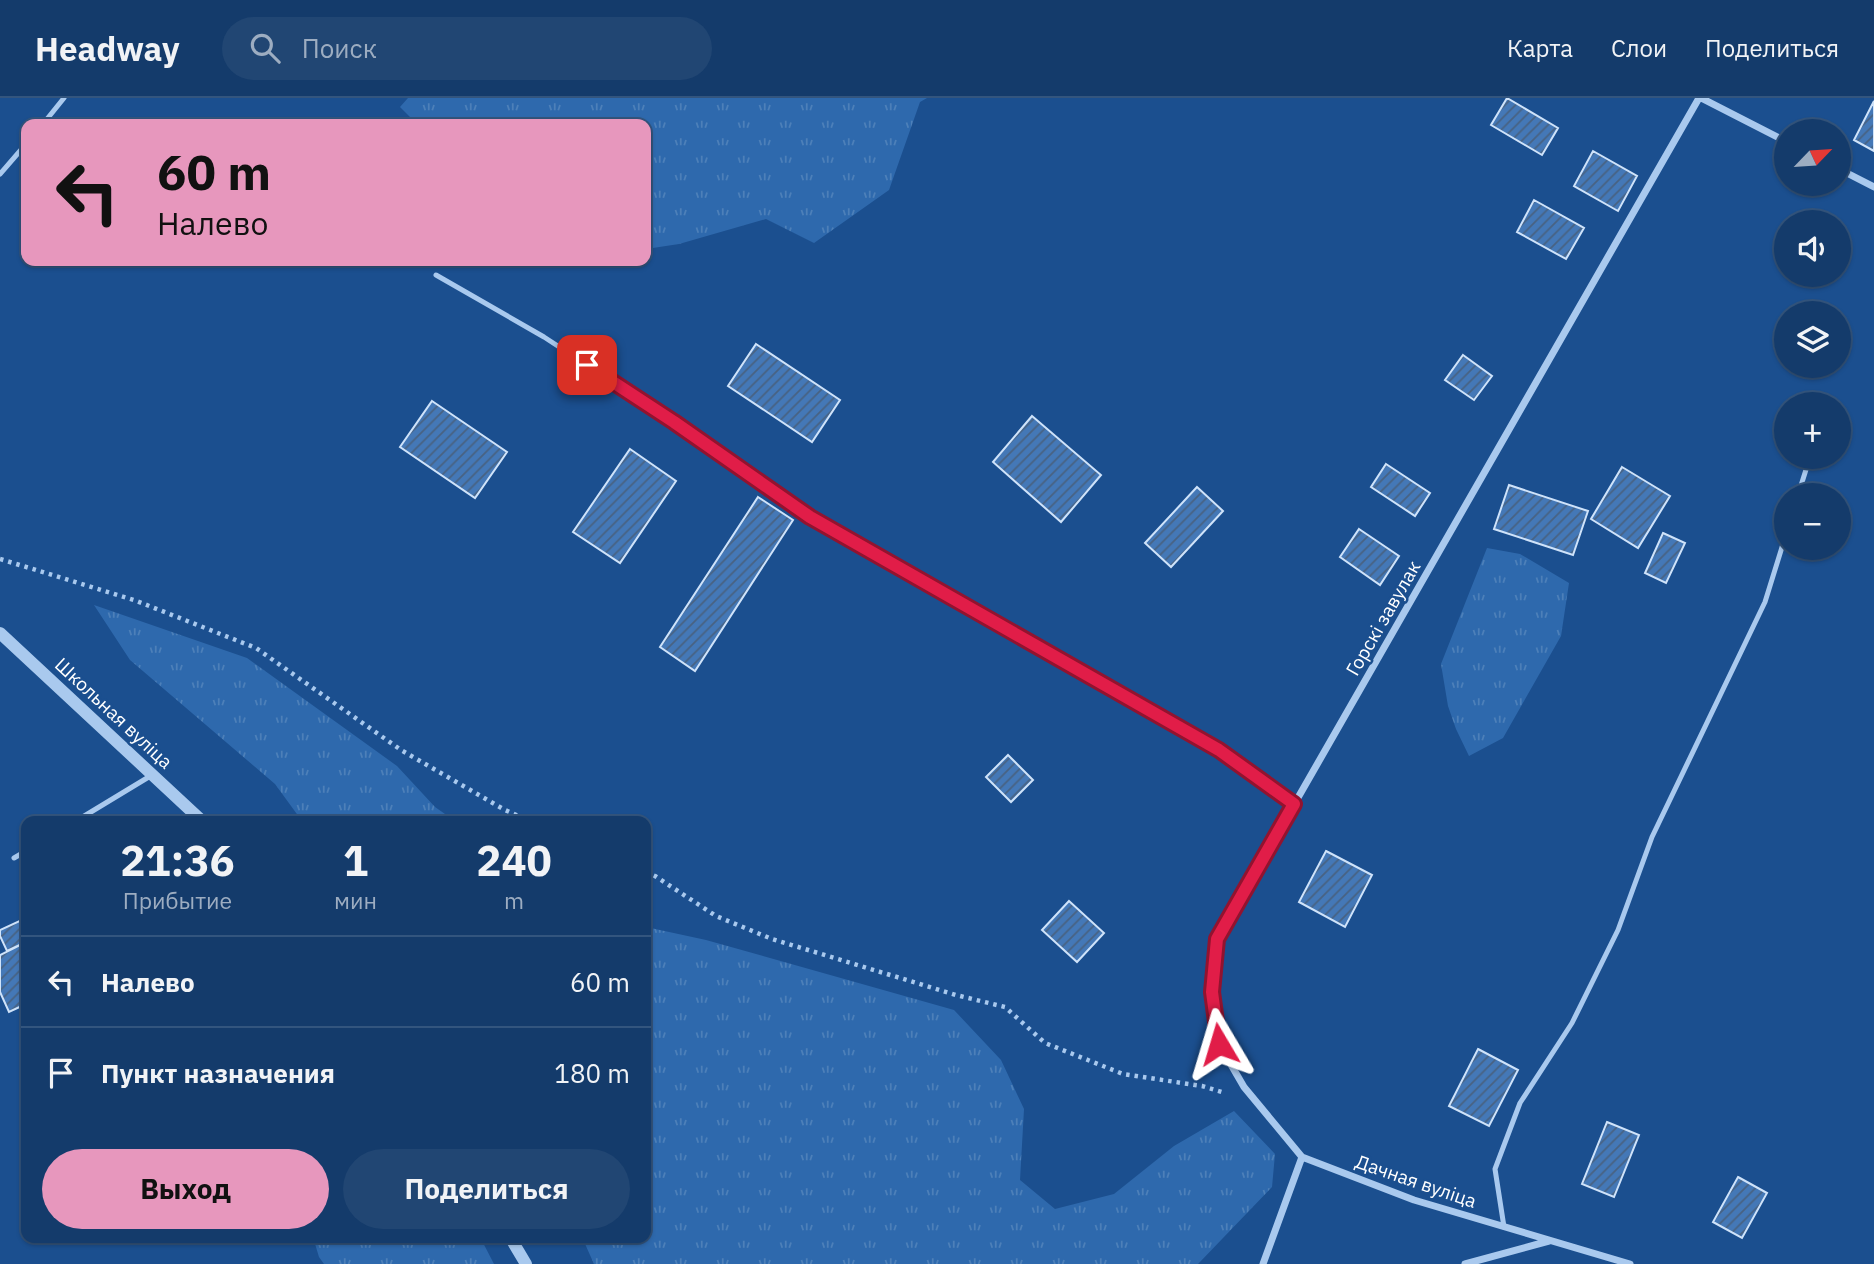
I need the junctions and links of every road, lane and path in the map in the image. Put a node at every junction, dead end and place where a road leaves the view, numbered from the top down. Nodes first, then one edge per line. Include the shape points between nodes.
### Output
1 (64, 98) edge
2 (1700, 98) edge
3 (47, 119) edge
4 (1774, 135) edge
5 (21, 150) edge
6 (0, 174) edge
7 (1852, 176) edge
8 (1874, 187) edge
9 (436, 275) dead end
10 (0, 559) edge
11 (1778, 560) edge
12 (0, 633) edge
13 (152, 775) junction
14 (1294, 804) junction
15 (84, 816) edge
16 (197, 816) edge
17 (519, 816) edge
18 (21, 854) edge
19 (14, 858) dead end
20 (651, 874) edge
21 (1256, 1102) junction
22 (1302, 1157) junction
23 (1504, 1227) junction
24 (1552, 1241) junction
25 (514, 1243) edge
26 (526, 1264) edge
27 (1263, 1264) edge
28 (1465, 1264) edge
29 (1630, 1264) edge

1 - 3 lane
2 - 4 street
2 - 14 street, Горскі завулак
5 - 6 lane
7 - 8 street
9 - 14 lane via 555,344 810,517 1219,750
10 - 17 path via 134,600 256,648 401,750
11 - 23 lane via 1765,602 1652,837 1618,930 1572,1023 1520,1103 1495,1169
12 - 13 street, Школьная вуліца
13 - 15 lane
13 - 16 street, Школьная вуліца
14 - 21 street, Горскі завулак via 1217,939 1212,992 1219,1044
18 - 19 lane
20 - 21 path via 716,916 772,939 1006,1007 1045,1043 1122,1074 1202,1086
21 - 22 street, Горскі завулак
22 - 23 street, Дачная вуліца via 1414,1200
22 - 27 street
23 - 24 street, Дачная вуліца
24 - 28 street
24 - 29 street, Дачная вуліца
25 - 26 street

